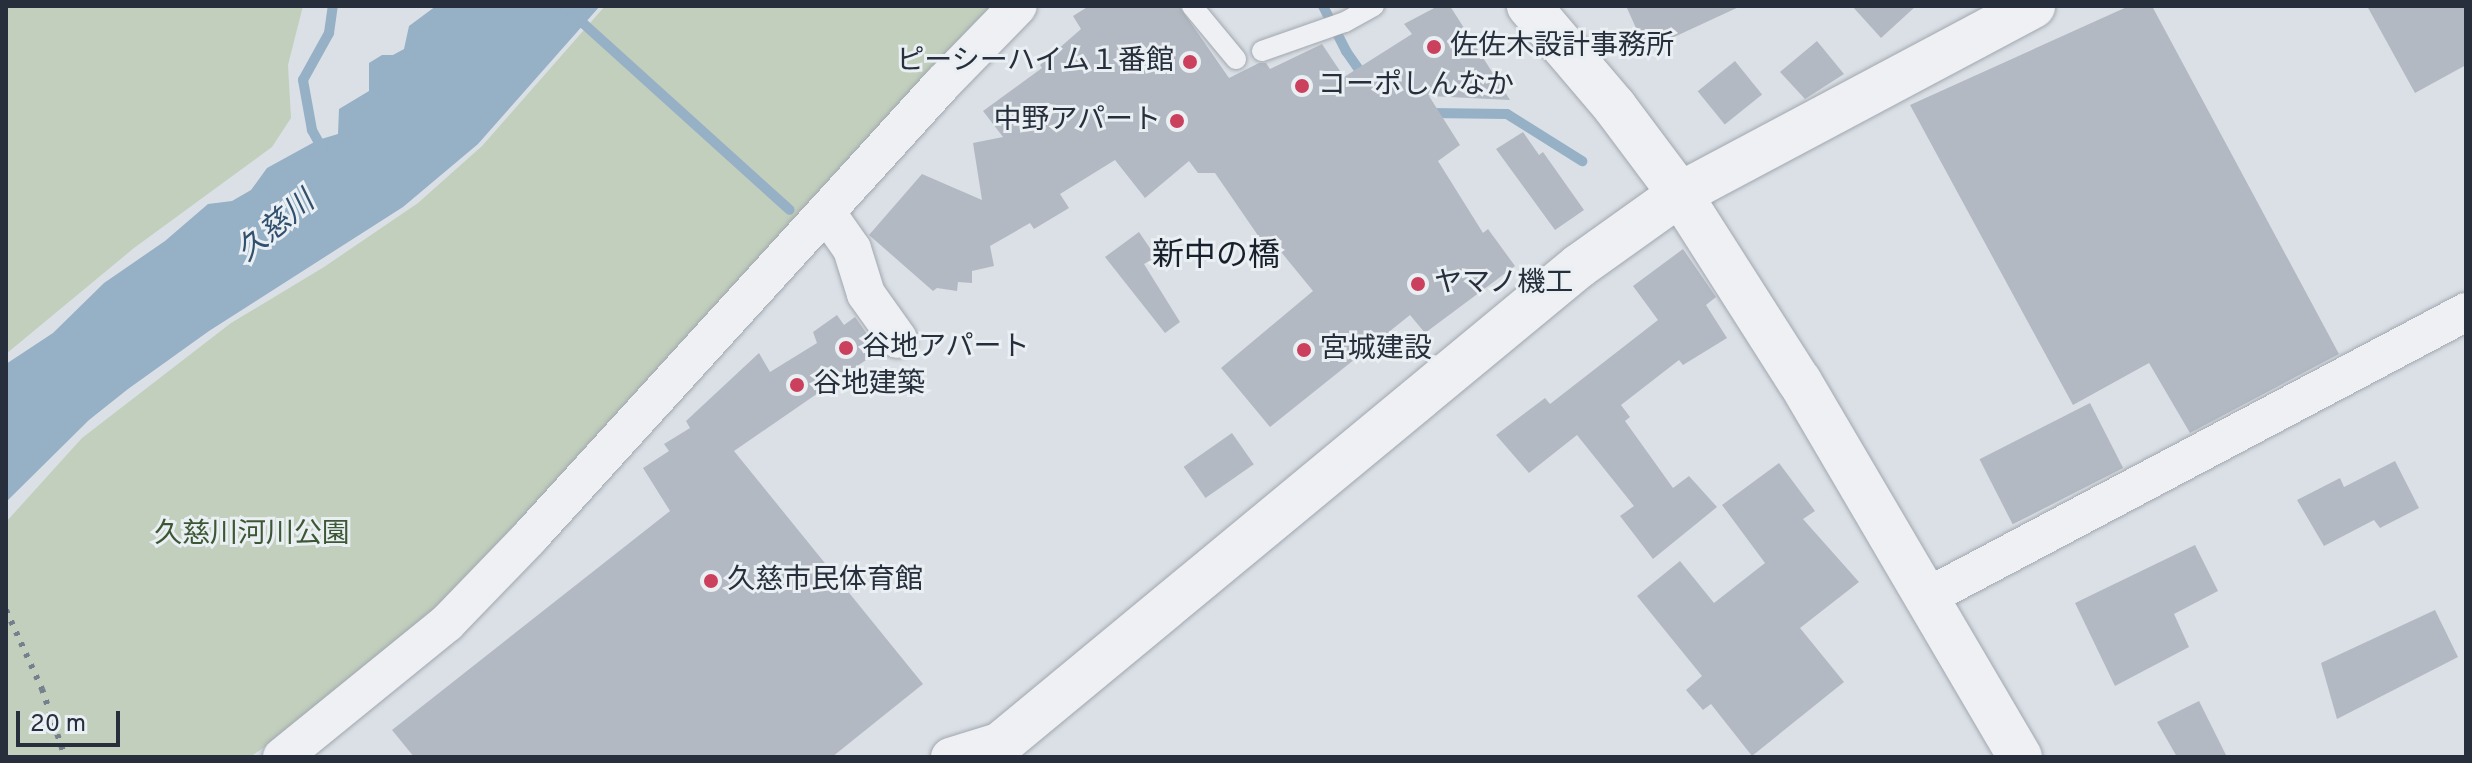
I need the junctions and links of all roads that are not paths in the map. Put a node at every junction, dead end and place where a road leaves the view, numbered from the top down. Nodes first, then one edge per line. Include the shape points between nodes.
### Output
1 (1018, 6) edge
2 (1192, 6) edge
3 (1374, 6) edge
4 (1529, 6) edge
5 (2033, 6) edge
6 (1262, 51) dead end
7 (1236, 59) dead end
8 (1680, 194) junction
9 (826, 212) junction
10 (2466, 312) edge
11 (898, 339) dead end
12 (1925, 598) junction
13 (997, 751) edge
14 (282, 757) edge
15 (950, 757) edge
16 (2020, 757) edge

1 - 9 street
2 - 7 lane
3 - 6 lane via 1345,22
4 - 8 street
5 - 8 street
8 - 12 street via 1799,381
8 - 13 street via 1579,266
9 - 11 street via 852,249 866,294
9 - 14 street via 447,623
10 - 12 street
12 - 16 street
13 - 15 street

